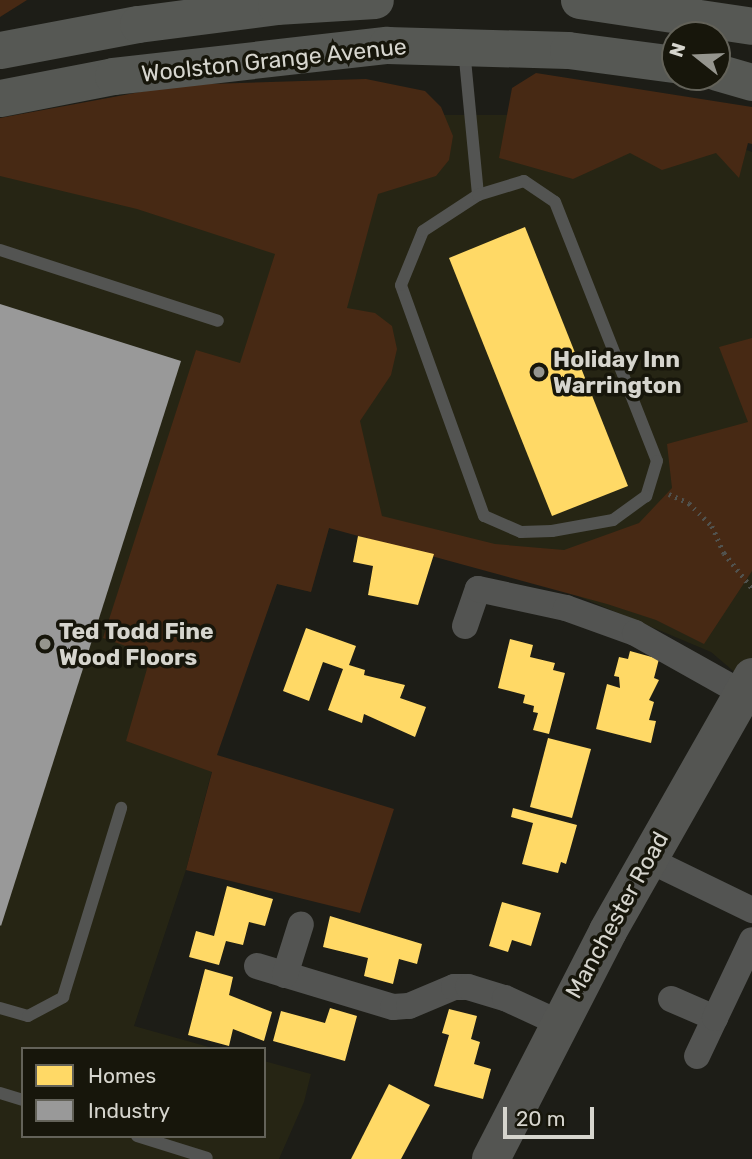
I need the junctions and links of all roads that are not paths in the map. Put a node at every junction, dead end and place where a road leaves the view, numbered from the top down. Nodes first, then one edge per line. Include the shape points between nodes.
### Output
1 (375, 0) edge
2 (579, 0) edge
3 (752, 26) edge
4 (463, 47) junction
5 (0, 50) edge
6 (661, 61) edge
7 (731, 76) edge
8 (752, 82) edge
9 (0, 98) edge
10 (478, 195) junction
11 (0, 250) edge
12 (218, 321) dead end
13 (465, 626) dead end
14 (747, 685) edge
15 (121, 808) dead end
16 (647, 859) junction
17 (752, 910) edge
18 (301, 924) dead end
19 (752, 940) edge
20 (257, 967) dead end
21 (285, 975) junction
22 (671, 999) dead end
23 (0, 1008) edge
24 (715, 1018) junction
25 (559, 1023) junction
26 (697, 1056) dead end
27 (0, 1093) edge
28 (21, 1099) edge
29 (143, 1138) edge
30 (207, 1158) edge
31 (491, 1159) edge

1 - 5 main road via 276,6 138,24
2 - 3 main road
4 - 6 main road, Woolston Grange Avenue via 630,55
4 - 9 main road, Woolston Grange Avenue via 387,45 218,62
4 - 10 lane
7 - 8 main road
10 - 10 lane via 524,181 555,202 657,461 646,496 613,520 521,532 484,516 401,285 423,231
11 - 12 lane
13 - 14 street via 478,590 566,608 635,633
14 - 16 main road, Manchester Road
15 - 23 lane via 63,997 28,1016
16 - 17 street
16 - 25 main road, Manchester Road
18 - 21 street
19 - 24 street
20 - 21 street
21 - 25 street via 393,1007 409,1006 454,986 468,987
22 - 24 street
24 - 26 street
25 - 31 main road, Manchester Road
27 - 28 lane
29 - 30 lane

